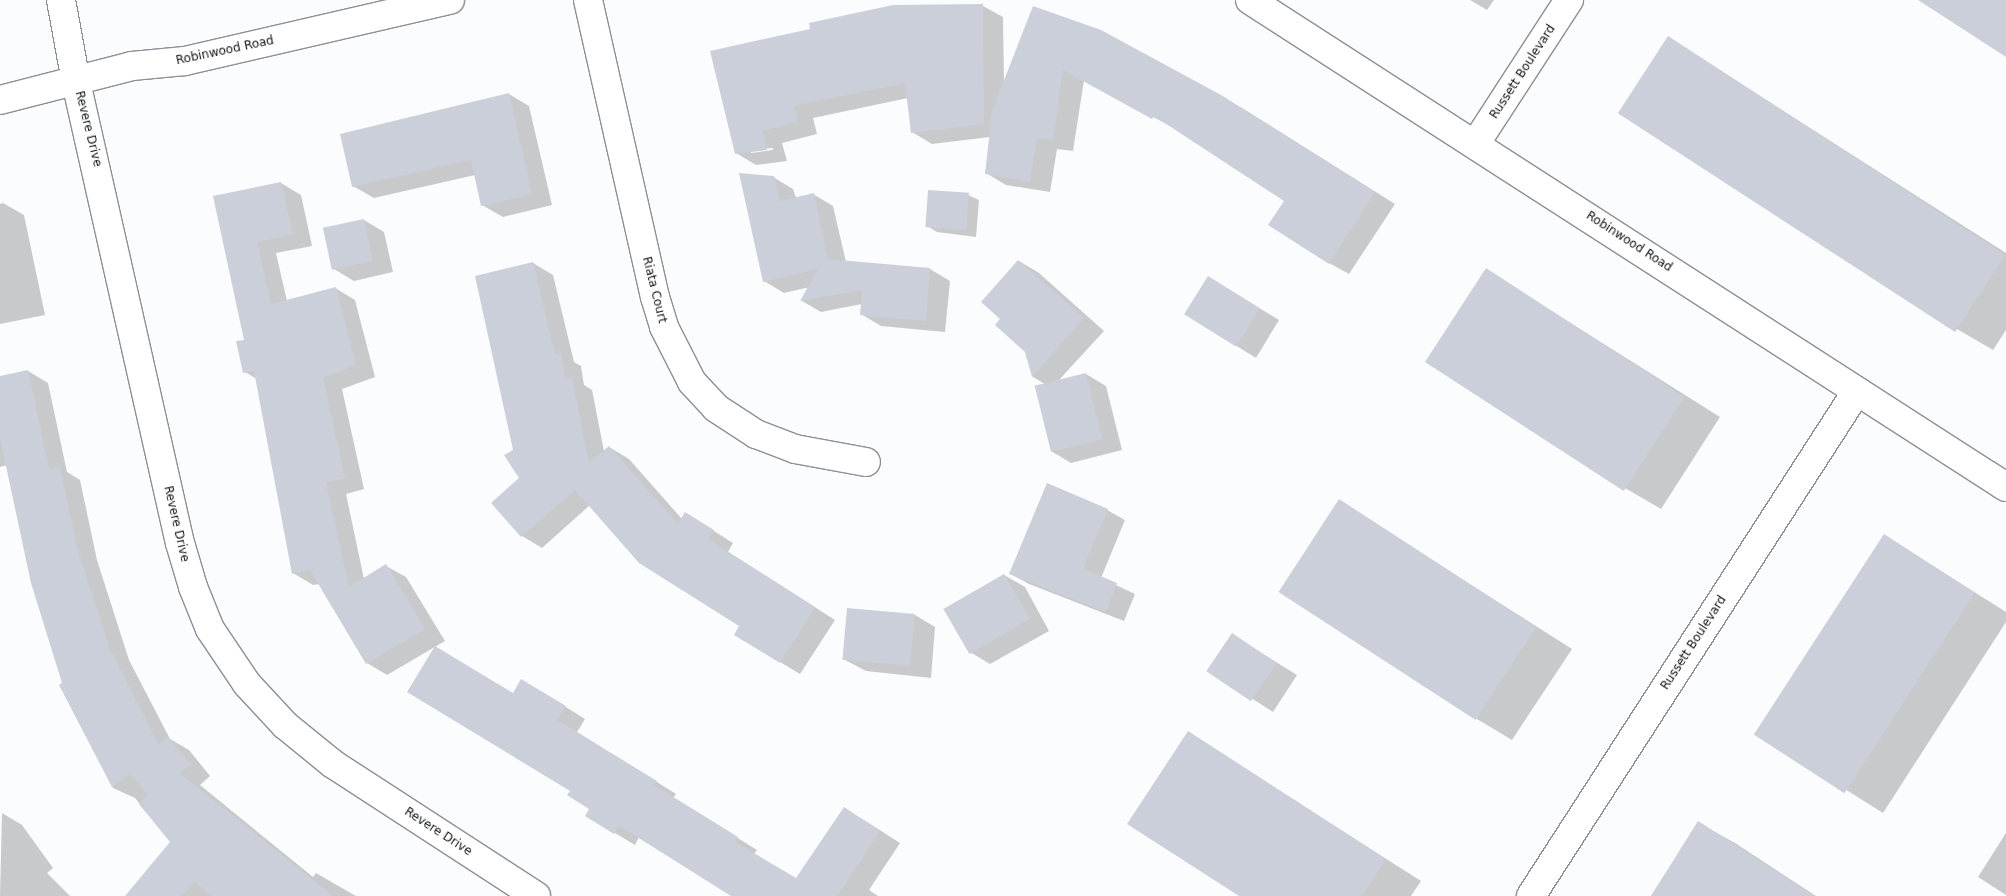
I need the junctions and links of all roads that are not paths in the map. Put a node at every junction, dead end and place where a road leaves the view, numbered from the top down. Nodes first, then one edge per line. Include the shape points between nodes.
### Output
1 (61, 0) edge
2 (450, 0) edge
3 (588, 0) edge
4 (1250, 0) edge
5 (1569, 0) edge
6 (76, 82) junction
7 (0, 100) edge
8 (1476, 143) junction
9 (1857, 391) junction
10 (866, 462) dead end
11 (2006, 487) edge
12 (536, 896) edge
13 (1530, 896) edge

1 - 6 street, Revere Drive
2 - 6 street, Robinwood Road via 185,60 132,66
3 - 10 street, Riata Court via 655,297 667,334 692,382 716,408 756,434 795,449
4 - 8 street, Robinwood Road
5 - 8 street, Russett Boulevard
6 - 7 street, Robinwood Road
6 - 12 street, Revere Drive via 180,544 210,629 247,684 285,725 333,764
8 - 9 street, Robinwood Road
9 - 11 street, Robinwood Road
9 - 13 street, Russett Boulevard

